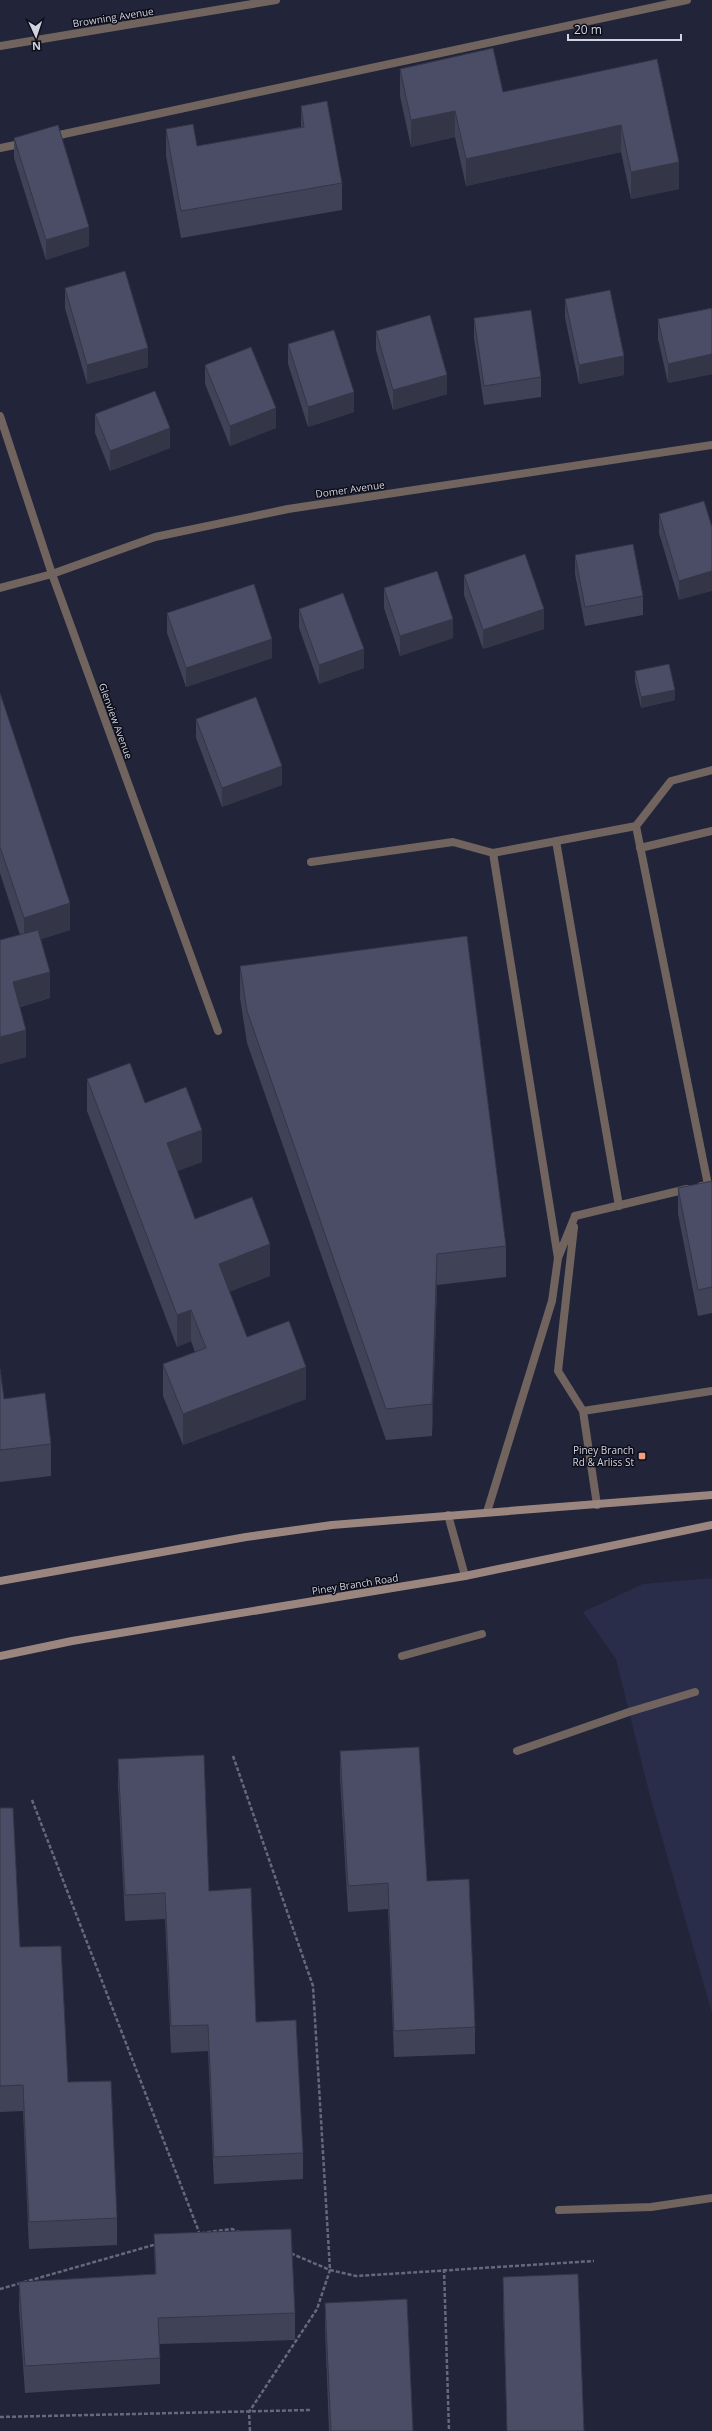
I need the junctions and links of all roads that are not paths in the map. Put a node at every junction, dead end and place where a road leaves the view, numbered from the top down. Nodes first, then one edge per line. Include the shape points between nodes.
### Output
1 (276, 0) edge
2 (687, 0) edge
3 (257, 2) edge
4 (0, 46) edge
5 (0, 148) edge
6 (0, 416) edge
7 (712, 445) edge
8 (52, 574) junction
9 (0, 588) edge
10 (712, 770) edge
11 (636, 826) junction
12 (712, 831) edge
13 (556, 841) junction
14 (640, 848) junction
15 (493, 853) junction
16 (311, 862) dead end
17 (218, 1032) dead end
18 (619, 1206) junction
19 (575, 1216) junction
20 (558, 1258) junction
21 (712, 1391) edge
22 (583, 1411) junction
23 (712, 1495) edge
24 (597, 1505) junction
25 (487, 1512) junction
26 (448, 1515) junction
27 (712, 1525) edge
28 (464, 1576) junction
29 (0, 1581) edge
30 (482, 1634) dead end
31 (0, 1656) edge
32 (402, 1656) dead end
33 (695, 1692) dead end
34 (517, 1751) dead end
35 (712, 2198) edge
36 (559, 2210) dead end

1 - 3 street, Browning Avenue
2 - 5 street
3 - 4 street, Browning Avenue
6 - 8 street, Glenview Avenue
7 - 8 street, Domer Avenue via 288,508 155,537
8 - 9 street, Domer Avenue
8 - 17 street, Glenview Avenue
10 - 11 street via 671,781
11 - 13 street
11 - 14 street
12 - 14 street
13 - 15 street
13 - 18 street
14 - 18 street via 708,1185
15 - 16 street via 453,842
15 - 20 street
18 - 19 street
19 - 20 street
19 - 22 street via 558,1370
20 - 25 street via 550,1308
21 - 22 street
22 - 24 street
23 - 24 main road
24 - 25 main road
25 - 26 main road
26 - 28 street
26 - 29 main road via 332,1525 246,1537
27 - 28 main road, Piney Branch Road
28 - 31 main road, Piney Branch Road via 72,1641
30 - 32 street
33 - 34 street
35 - 36 street via 651,2207

